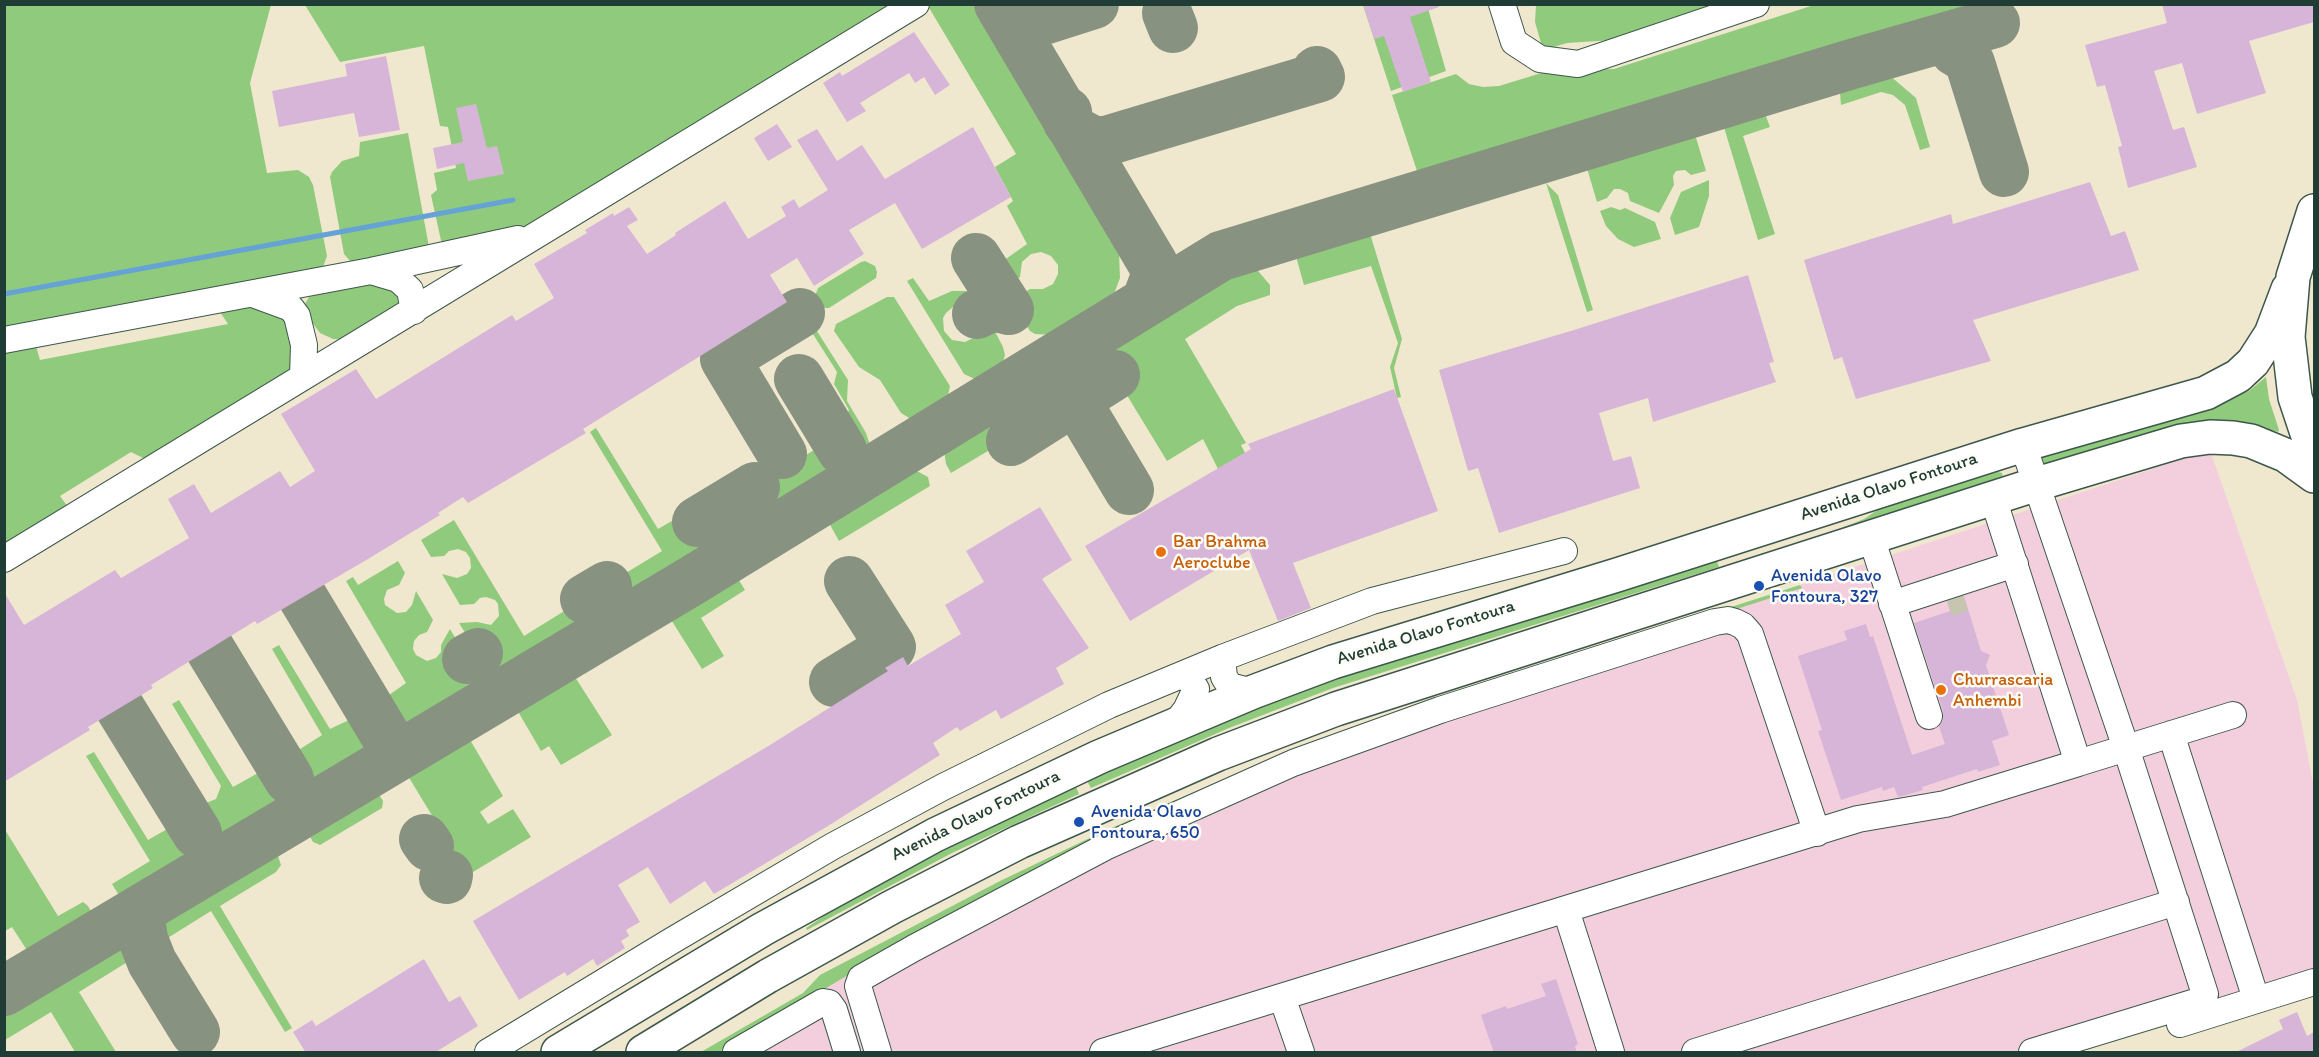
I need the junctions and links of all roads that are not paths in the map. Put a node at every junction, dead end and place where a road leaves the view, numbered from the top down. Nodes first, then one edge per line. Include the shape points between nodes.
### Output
1 (916, 4) edge
2 (1502, 4) edge
3 (1756, 4) edge
4 (2314, 211) edge
5 (538, 234) junction
6 (371, 271) junction
7 (2293, 278) junction
8 (253, 294) junction
9 (414, 311) junction
10 (297, 316) junction
11 (4, 340) edge
12 (353, 347) junction
13 (303, 376) junction
14 (2023, 445) junction
15 (2314, 454) edge
16 (2314, 476) edge
17 (2037, 484) junction
18 (1993, 498) junction
19 (1828, 507) junction
20 (1774, 524) junction
21 (1870, 537) junction
22 (1835, 549) junction
23 (1564, 551) dead end
24 (4, 559) edge
25 (2015, 564) junction
26 (1784, 566) junction
27 (1980, 575) junction
28 (1902, 600) junction
29 (1222, 658) junction
30 (1186, 675) junction
31 (1253, 692) junction
32 (2233, 715) dead end
33 (1929, 716) dead end
34 (1175, 724) junction
35 (2171, 734) junction
36 (2126, 748) junction
37 (2078, 763) junction
38 (1816, 833) junction
39 (2176, 902) junction
40 (1566, 910) junction
41 (2314, 982) edge
42 (1282, 997) junction
43 (2256, 999) junction
44 (488, 1053) edge
45 (558, 1053) edge
46 (643, 1053) edge
47 (736, 1053) edge
48 (847, 1053) edge
49 (878, 1053) edge
50 (1102, 1053) edge
51 (1301, 1053) edge
52 (1611, 1053) edge
53 (1695, 1053) edge
54 (2032, 1053) edge
55 (2092, 1053) edge

1 - 5 street
2 - 3 street via 1514,42 1540,59 1578,64
4 - 7 main road
5 - 6 street
5 - 9 street
6 - 8 street
6 - 9 street via 398,279 410,290
7 - 14 main road, Avenida Olavo Fontoura via 2271,334 2253,362 2238,376 2206,393
7 - 15 main road via 2288,337 2295,397
8 - 10 street via 291,308
8 - 11 street
9 - 12 street
10 - 12 street via 324,342
10 - 13 street via 304,345
12 - 13 street
13 - 24 street
14 - 17 street
14 - 19 main road, Avenida Olavo Fontoura
16 - 17 main road via 2270,447 2210,437 2181,441
17 - 18 main road
17 - 36 street
18 - 21 main road
18 - 25 street
19 - 20 main road, Avenida Olavo Fontoura
19 - 22 main road via 1822,528
20 - 26 main road via 1787,539
20 - 31 main road, Avenida Olavo Fontoura via 1333,662
21 - 22 main road
21 - 28 street
22 - 26 main road
23 - 29 street via 1372,601
25 - 27 street
25 - 37 street
26 - 46 main road via 1336,708 1218,754 1048,828 902,902 768,976
27 - 28 street
27 - 28 street via 1974,592 1956,601 1920,612
28 - 33 street
29 - 30 street
29 - 31 street via 1224,677 1230,686
30 - 34 street via 1196,689
30 - 44 street via 1109,705 843,841
31 - 34 main road, Avenida Olavo Fontoura
32 - 35 street
34 - 45 main road, Avenida Olavo Fontoura via 1035,787 858,875
35 - 36 street
35 - 43 street
36 - 37 street
36 - 39 street
37 - 38 street via 1945,804 1870,816
38 - 40 street
38 - 49 street via 1750,634 1736,622 1715,622 1440,710 1293,764 1105,847 861,978 858,986
39 - 53 street
39 - 54 street via 2204,991 2202,999
40 - 42 street
40 - 52 street
41 - 43 street
42 - 50 street
42 - 51 street
43 - 55 street
47 - 48 street via 823,1002 834,1010

